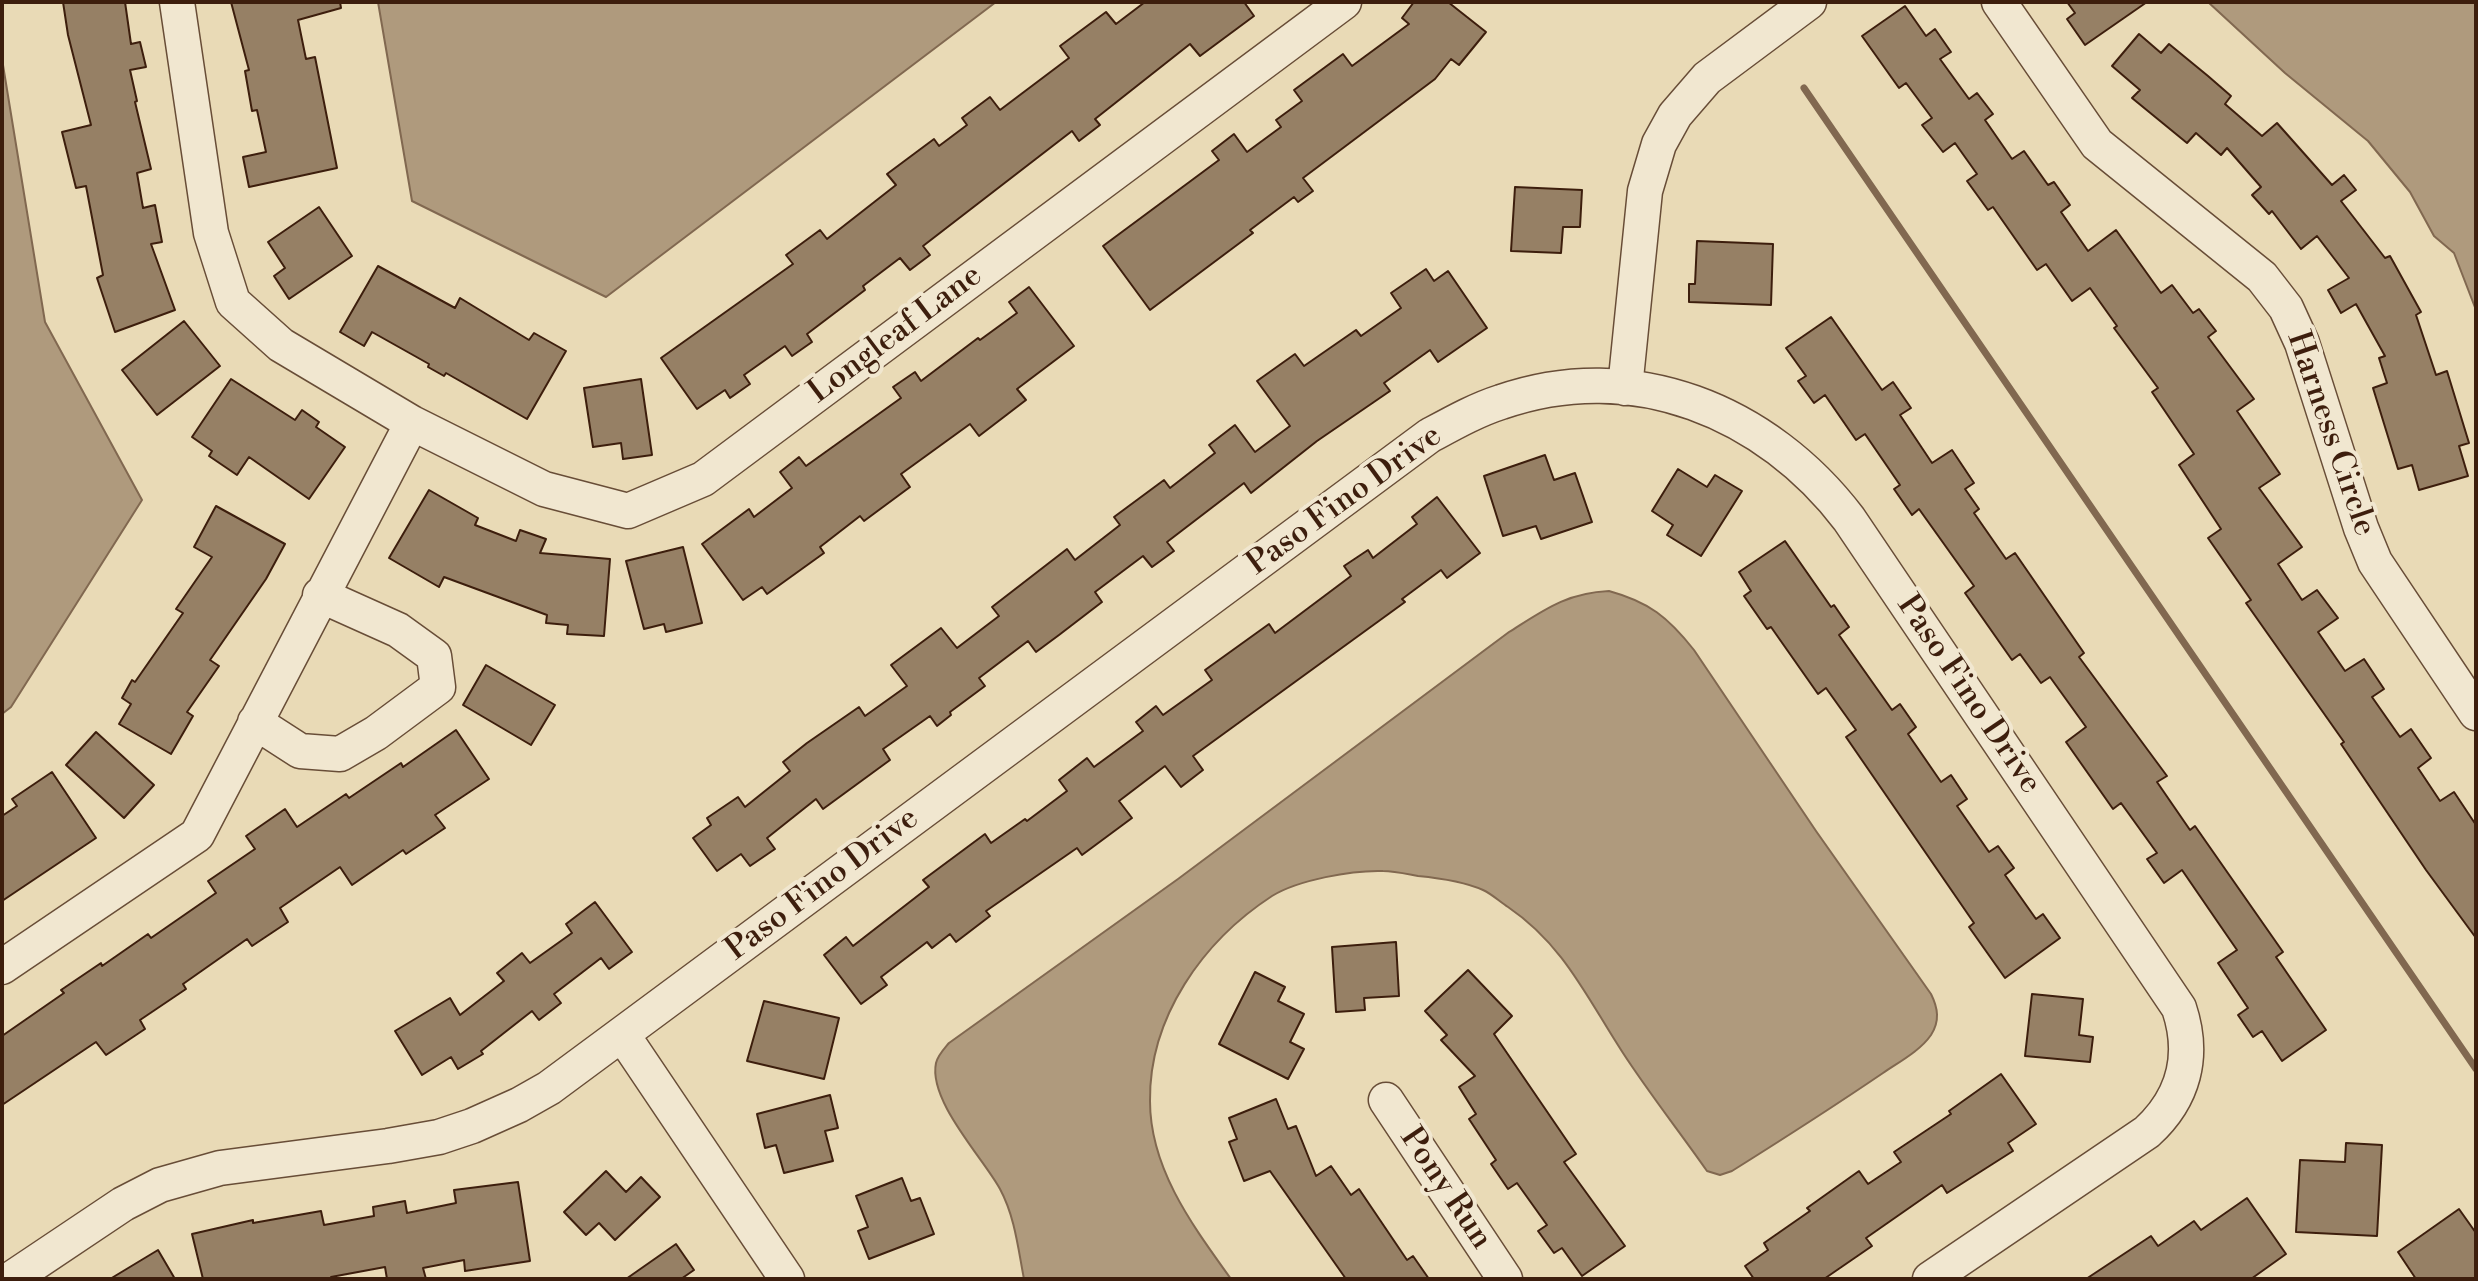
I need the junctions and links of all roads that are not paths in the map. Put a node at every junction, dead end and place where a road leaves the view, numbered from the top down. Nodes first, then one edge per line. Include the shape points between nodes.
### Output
1 (177, 2) edge
2 (1344, 2) edge
3 (1809, 2) edge
4 (1999, 2) edge
5 (1625, 388) junction
6 (412, 423) junction
7 (320, 595) junction
8 (2476, 713) edge
9 (255, 722) junction
10 (2, 967) edge
11 (622, 1034) junction
12 (1386, 1100) dead end
13 (11, 1279) edge
14 (787, 1279) edge
15 (1505, 1279) edge
16 (1930, 1279) edge

1 - 6 street, Longleaf Lane via 211,233 233,302 281,345
2 - 6 street, Longleaf Lane via 703,479 628,511 544,489
3 - 5 street via 1707,78 1675,115 1659,144 1645,191
4 - 8 street, Harness Circle via 2097,144 2262,277 2286,308 2375,562
5 - 11 street, Paso Fino Drive via 1543,391 1465,416 1429,436
5 - 16 street, Paso Fino Drive via 1705,406 1742,423 1809,472 1836,503 2170,992 2185,1025 2184,1079 2160,1120
6 - 7 street
7 - 9 street
7 - 9 street via 398,630 434,656 438,687 340,754 300,751
9 - 10 street via 197,835
11 - 13 street, Paso Fino Drive via 519,1105 439,1137 220,1168 160,1185
11 - 14 street
12 - 15 street, Pony Run

